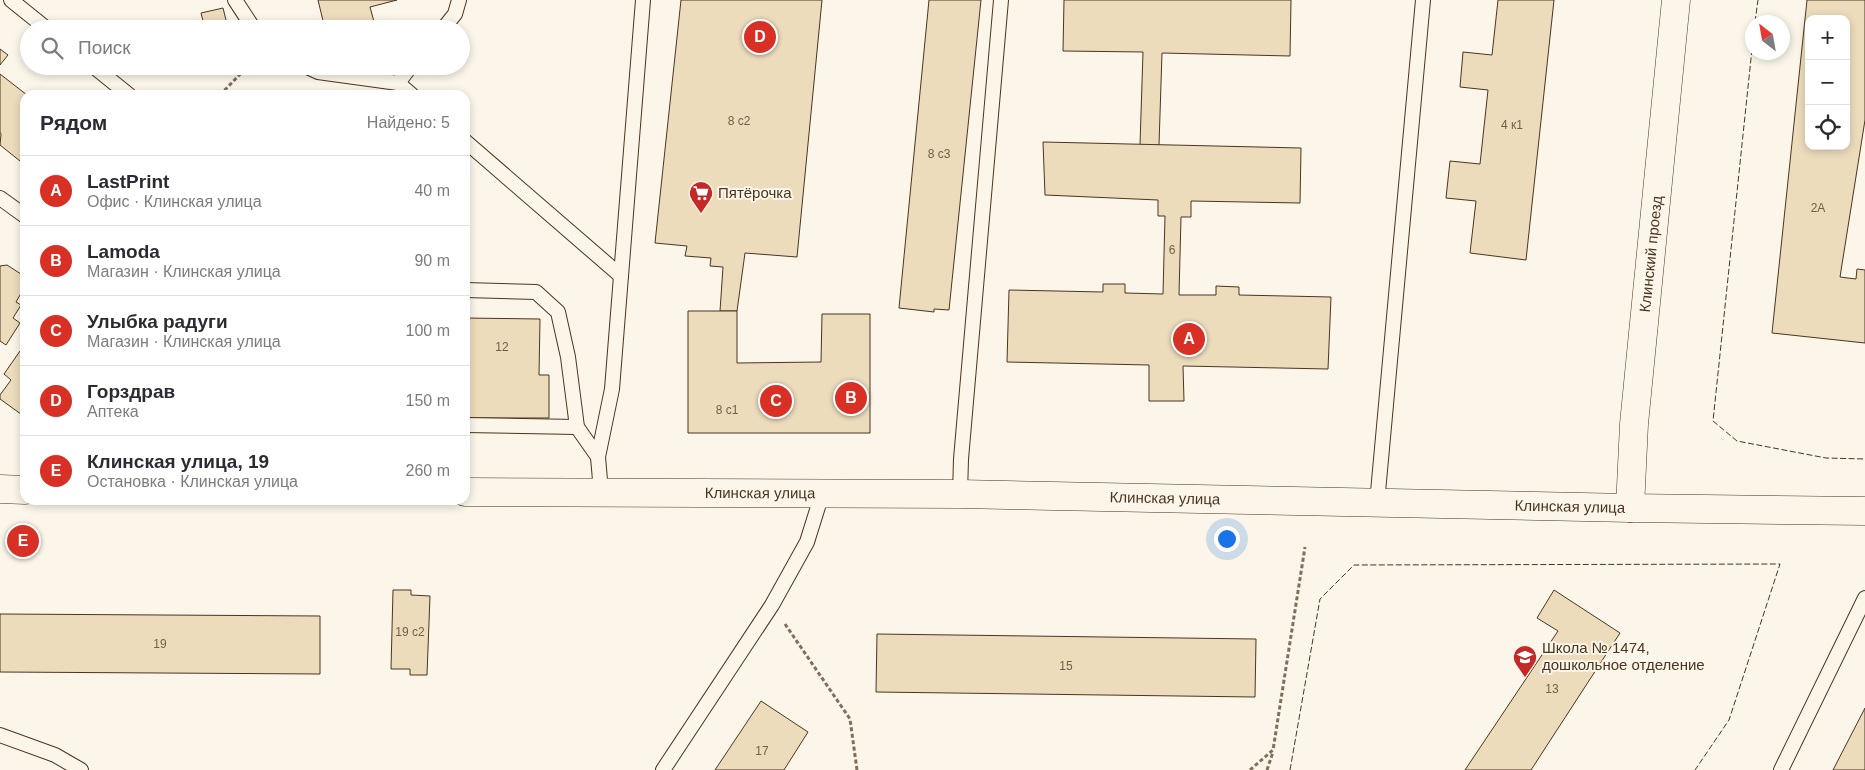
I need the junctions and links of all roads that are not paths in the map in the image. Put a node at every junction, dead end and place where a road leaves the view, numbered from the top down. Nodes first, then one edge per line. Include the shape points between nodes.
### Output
1 (11, 0) edge
2 (235, 0) edge
3 (459, 0) edge
4 (643, 0) edge
5 (1001, 0) edge
6 (1423, 0) edge
7 (1676, 0) edge
8 (36, 20) edge
9 (248, 20) edge
10 (450, 20) edge
11 (104, 75) edge
12 (340, 75) edge
13 (405, 75) edge
14 (398, 83) junction
15 (123, 90) edge
16 (406, 90) edge
17 (470, 145) edge
18 (0, 198) edge
19 (20, 212) edge
20 (621, 276) junction
21 (470, 290) edge
22 (470, 425) edge
23 (576, 426) junction
24 (598, 457) junction
25 (0, 490) edge
26 (20, 490) edge
27 (470, 492) edge
28 (601, 492) junction
29 (822, 494) junction
30 (960, 494) junction
31 (1377, 503) junction
32 (1630, 508) junction
33 (1865, 511) edge
34 (1865, 598) edge
35 (0, 735) edge
36 (81, 770) edge
37 (663, 770) edge
38 (1781, 770) edge

1 - 8 lane
2 - 9 lane
3 - 10 lane
4 - 20 lane
5 - 30 lane via 960,459
6 - 31 lane
7 - 32 street, Клинский проезд via 1634,424
11 - 15 lane
12 - 14 lane
13 - 14 lane
14 - 16 lane
17 - 20 lane
18 - 19 lane
20 - 24 lane via 612,389
21 - 23 lane via 536,292 558,312 568,357
22 - 23 lane
23 - 24 lane
24 - 28 lane
25 - 26 street
27 - 28 street, Клинская улица
28 - 29 street, Клинская улица
29 - 30 street, Клинская улица
29 - 37 lane via 807,542 772,605
30 - 31 street, Клинская улица
31 - 32 street, Клинская улица
32 - 33 street, Клинская улица
34 - 38 lane
35 - 36 lane via 55,755

